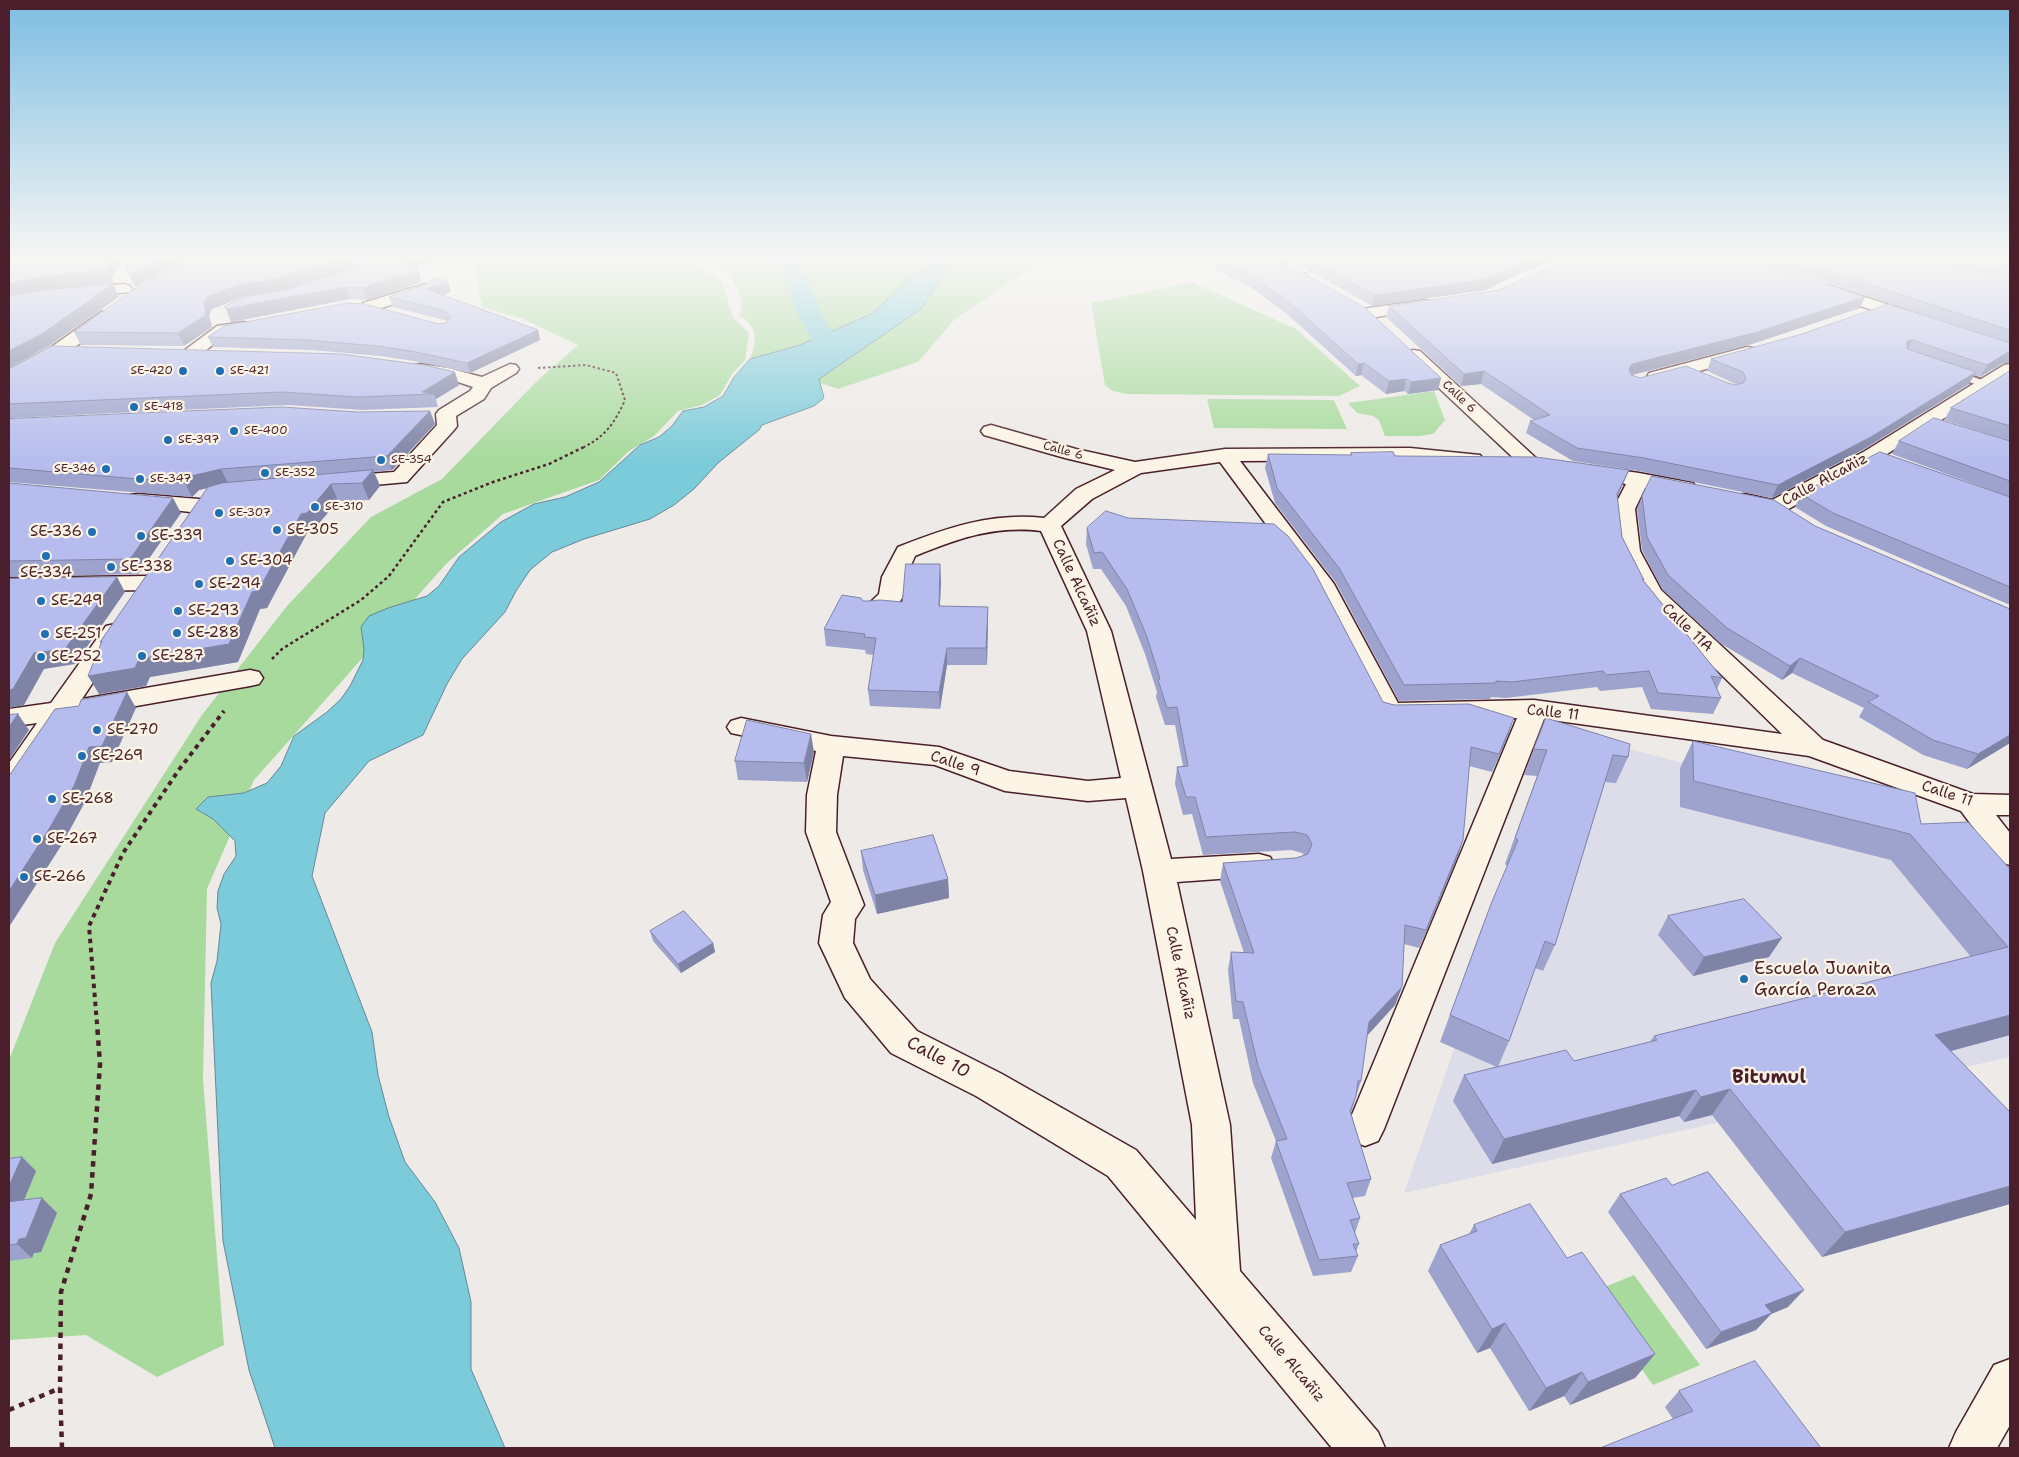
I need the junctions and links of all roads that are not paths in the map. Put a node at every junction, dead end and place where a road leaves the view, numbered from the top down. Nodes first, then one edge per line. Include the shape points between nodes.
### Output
1 (90, 326) edge
2 (217, 326) edge
3 (1404, 346) edge
4 (1759, 348) edge
5 (56, 352) junction
6 (84, 353) edge
7 (170, 353) edge
8 (190, 353) junction
9 (219, 354) edge
10 (408, 367) edge
11 (510, 369) road end
12 (1942, 369) edge
13 (1684, 370) junction
14 (2008, 373) edge
15 (12, 374) edge
16 (1643, 380) edge
17 (1707, 380) edge
18 (484, 384) junction
19 (1984, 384) junction
20 (1924, 422) junction
21 (1950, 430) edge
22 (991, 431) dead end
23 (1225, 455) junction
24 (1872, 455) junction
25 (1539, 464) joint
26 (1898, 464) edge
27 (1135, 468) junction
28 (1575, 470) edge
29 (1639, 479) junction
30 (324, 484) edge
31 (122, 499) edge
32 (1049, 525) junction
33 (184, 529) edge
34 (9, 585) edge
35 (874, 610) edge
36 (250, 678) road end
37 (1534, 709) junction
38 (60, 711) junction
39 (9, 718) edge
40 (741, 728) dead end
41 (831, 745) junction
42 (1814, 747) junction
43 (9, 784) edge
44 (1138, 787) junction
45 (1971, 804) junction
46 (2010, 805) edge
47 (2010, 854) edge
48 (1291, 863) edge
49 (1159, 871) junction
50 (1365, 1129) dead end
51 (1220, 1279) junction
52 (2010, 1381) edge
53 (1362, 1448) edge
54 (1972, 1448) edge

1 - 5 street
2 - 8 street
3 - 25 street, Calle 6
4 - 13 street
5 - 6 street
5 - 15 street
7 - 8 street
8 - 9 street
10 - 18 street via 448,373
11 - 18 street
12 - 19 lane
13 - 16 street
13 - 17 street
14 - 19 street, Calle Alcañiz
18 - 30 street via 477,396 436,415 447,426 400,478
19 - 20 street, Calle Alcañiz
20 - 21 street
20 - 24 street, Calle Alcañiz
22 - 27 street, Calle 6
23 - 25 street, Calle Alcañiz via 1410,454
23 - 27 street, Calle Alcañiz
23 - 37 street, Calle 11 via 1322,584 1389,712
24 - 26 street
24 - 29 street, Calle Alcañiz via 1783,512
27 - 32 street, Calle Alcañiz via 1084,494
28 - 29 street, Calle Alcañiz
29 - 42 street, Calle 11A via 1624,509 1629,551 1651,594
31 - 33 street via 207,500
32 - 35 street via 1004,521 950,533 906,552 894,577 890,597
32 - 44 street, Calle Alcañiz via 1093,615
34 - 38 street via 153,575
36 - 38 street
37 - 42 street, Calle 11
37 - 50 street
38 - 39 street
38 - 43 street
40 - 41 street, Calle 9
41 - 44 street, Calle 9 via 939,756 1005,781 1088,791
41 - 51 street, Calle 10 via 822,795 821,832 848,905 838,915 836,943 857,988 904,1042 989,1085 1122,1163
42 - 45 street, Calle 11
44 - 49 street, Calle Alcañiz
45 - 46 street, Calle 11
45 - 47 street
48 - 49 street
49 - 51 street, Calle Alcañiz via 1211,1125
51 - 53 street, Calle Alcañiz
52 - 54 street

